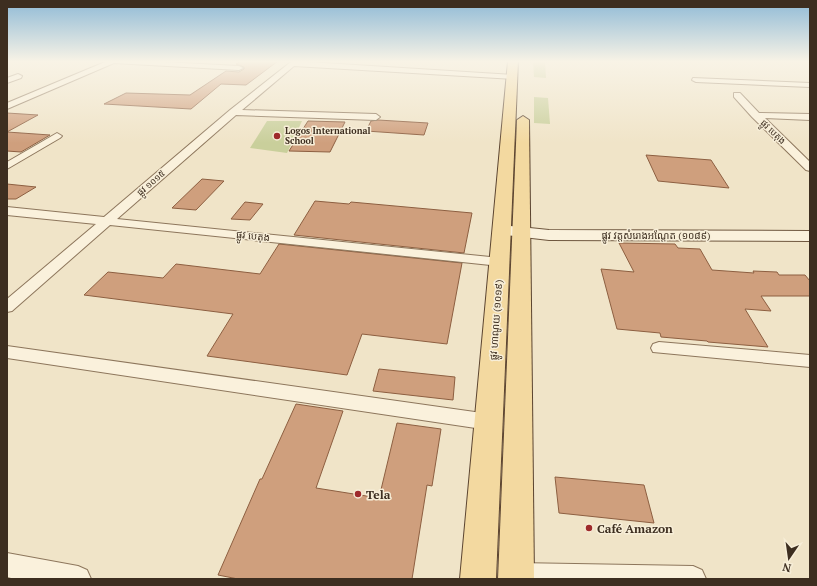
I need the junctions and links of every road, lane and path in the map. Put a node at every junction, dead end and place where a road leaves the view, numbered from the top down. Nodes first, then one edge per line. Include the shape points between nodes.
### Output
1 (49, 88) edge
2 (262, 88) edge
3 (516, 88) edge
4 (737, 95) dead end
5 (7, 106) edge
6 (233, 112) junction
7 (755, 115) junction
8 (376, 117) dead end
9 (810, 117) edge
10 (57, 136) dead end
11 (7, 166) edge
12 (810, 168) edge
13 (7, 212) edge
14 (107, 222) junction
15 (512, 231) junction
16 (810, 236) edge
17 (500, 262) junction
18 (7, 307) edge
19 (659, 348) dead end
20 (7, 352) edge
21 (810, 361) edge
22 (489, 422) junction
23 (7, 565) edge
24 (516, 577) edge
25 (78, 579) edge
26 (478, 579) edge
27 (693, 579) edge

1 - 5 street
2 - 6 street, ផ្លូវ ១០១៥
3 - 15 main road, ផ្លូវ ហាណូយ (១០១៩)
4 - 7 street, ផ្លូវ បេតុង
6 - 8 street
6 - 14 street, ផ្លូវ ១០១៥
7 - 9 street
7 - 12 street, ផ្លូវ បេតុង
10 - 11 street
13 - 14 street, ផ្លូវ បេតុង
14 - 17 street, ផ្លូវ បេតុង
14 - 18 street, ផ្លូវ ១០១៥
15 - 16 main road, ផ្លូវ វត្តសំរោងអណ្ដែត (១០៨៩) via 550,235
15 - 17 main road, ផ្លូវ ហាណូយ (១០១៩)
15 - 24 main road, ផ្លូវ ហាណូយ (១០១៩)
17 - 22 main road, ផ្លូវ ហាណូយ (១០១៩)
19 - 21 street
20 - 22 street
22 - 26 main road, ផ្លូវ ហាណូយ (១០១៩)
23 - 25 street
24 - 27 street

